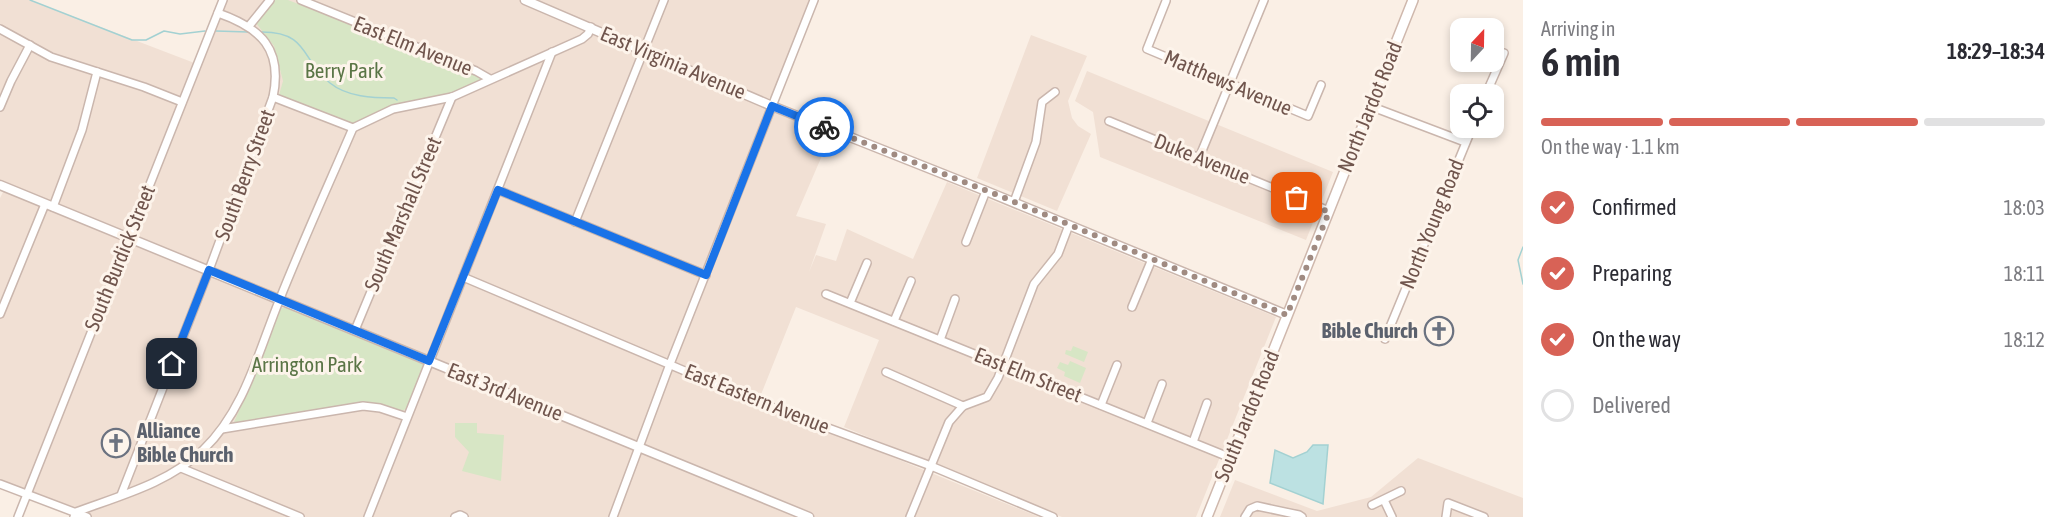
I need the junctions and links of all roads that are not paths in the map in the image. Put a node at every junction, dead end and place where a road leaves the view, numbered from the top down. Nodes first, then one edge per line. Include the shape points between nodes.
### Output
1 (223, 0) edge
2 (270, 0) edge
3 (301, 0) edge
4 (525, 0) edge
5 (664, 0) edge
6 (814, 0) edge
7 (1264, 0) edge
8 (1413, 0) edge
9 (1166, 1) edge
10 (218, 12) junction
11 (249, 26) junction
12 (591, 27) junction
13 (0, 28) edge
14 (30, 45) junction
15 (643, 50) junction
16 (552, 52) junction
17 (97, 72) junction
18 (490, 79) junction
19 (1230, 84) junction
20 (1321, 85) dead end
21 (1055, 92) dead end
22 (273, 97) junction
23 (452, 97) junction
24 (182, 102) junction
25 (772, 106) junction
26 (1370, 106) junction
27 (0, 107) edge
28 (1109, 121) dead end
29 (352, 128) junction
30 (1467, 138) edge
31 (1465, 142) junction
32 (1199, 158) junction
33 (0, 186) edge
34 (498, 190) junction
35 (986, 191) junction
36 (1014, 202) junction
37 (49, 206) junction
38 (1329, 212) junction
39 (575, 222) junction
40 (1069, 225) junction
41 (129, 238) junction
42 (966, 242) dead end
43 (1152, 259) junction
44 (867, 263) dead end
45 (209, 270) junction
46 (706, 275) junction
47 (463, 276) junction
48 (910, 281) dead end
49 (826, 294) dead end
50 (955, 299) dead end
51 (279, 300) junction
52 (850, 303) junction
53 (1132, 307) dead end
54 (0, 314) edge
55 (1287, 315) junction
56 (894, 321) junction
57 (355, 330) junction
58 (1385, 339) dead end
59 (940, 340) junction
60 (429, 361) junction
61 (670, 364) junction
62 (1003, 365) junction
63 (1117, 365) dead end
64 (886, 372) dead end
65 (1162, 384) dead end
66 (1207, 403) dead end
67 (1101, 405) junction
68 (963, 406) junction
69 (407, 417) junction
70 (1147, 423) junction
71 (222, 429) junction
72 (1193, 442) junction
73 (640, 447) junction
74 (1231, 458) junction
75 (931, 466) junction
76 (181, 468) junction
77 (0, 484) edge
78 (1401, 491) dead end
79 (27, 495) junction
80 (121, 495) junction
81 (1384, 500) junction
82 (1372, 506) dead end
83 (75, 515) edge
84 (18, 517) edge
85 (87, 517) edge
86 (300, 517) edge
87 (368, 517) edge
88 (455, 517) edge
89 (464, 517) edge
90 (614, 517) edge
91 (810, 517) edge
92 (910, 517) edge
93 (1053, 517) edge
94 (1207, 517) edge
95 (1245, 517) edge
96 (1302, 517) edge
97 (1392, 517) edge
98 (1446, 517) edge
99 (1484, 517) edge

1 - 10 street, South Burdick Street
2 - 11 street
3 - 18 street, East Elm Avenue
4 - 12 street, East Virginia Avenue
5 - 15 street
6 - 25 street
7 - 19 street
8 - 26 main road, North Jardot Road
9 - 19 street, Matthews Avenue via 1148,49
10 - 11 street, South Berry Street
10 - 24 street, South Burdick Street
11 - 22 street, South Berry Street via 271,50 277,81
12 - 15 street, East Virginia Avenue
12 - 16 street via 582,39
13 - 14 street
14 - 17 street via 51,57
14 - 27 street
15 - 25 street, East Virginia Avenue
15 - 39 street
16 - 18 street
16 - 34 street
17 - 24 street
17 - 37 street via 82,130
18 - 23 street
19 - 20 street, Matthews Avenue via 1308,116
19 - 32 street
21 - 36 street via 1042,102 1036,142
22 - 29 street
22 - 45 street, South Berry Street
23 - 29 street via 393,109
23 - 57 street, South Marshall Street
24 - 41 street, South Burdick Street
25 - 35 street, East Virginia Avenue
25 - 46 street
26 - 31 street
26 - 38 main road, North Jardot Road
28 - 32 street, Duke Avenue
29 - 51 street
30 - 31 street, North Young Road
31 - 58 street, North Young Road
32 - 38 street, Duke Avenue
33 - 37 street, East 3rd Avenue
34 - 39 street
34 - 47 street
35 - 36 street, East Virginia Avenue
35 - 42 street
36 - 40 street, East Virginia Avenue
37 - 41 street, East 3rd Avenue
37 - 54 street
38 - 55 main road, North Jardot Road
39 - 46 street
40 - 43 street, East Virginia Avenue
40 - 62 street via 1058,254 1034,284
41 - 45 street, East 3rd Avenue
41 - 79 street, South Burdick Street
43 - 53 street
43 - 55 street, East Virginia Avenue
44 - 52 street
45 - 51 street, East 3rd Avenue
45 - 80 street, South Berry Street
46 - 61 street
47 - 60 street
47 - 61 street, East Eastern Avenue
48 - 56 street
49 - 52 street, East Elm Street
50 - 59 street
51 - 57 street, East 3rd Avenue
51 - 71 street via 238,404
52 - 56 street, East Elm Street
55 - 74 main road, South Jardot Road
56 - 59 street, East Elm Street
57 - 60 street, East 3rd Avenue
59 - 62 street, East Elm Street
60 - 69 street
60 - 73 street, East 3rd Avenue
61 - 73 street
61 - 75 street, East Eastern Avenue via 758,402
62 - 67 street, East Elm Street
62 - 68 street via 987,397
63 - 67 street
64 - 68 street
65 - 70 street
66 - 72 street
67 - 70 street, East Elm Street
68 - 75 street via 949,422
69 - 71 street via 363,406
69 - 87 street
70 - 72 street, East Elm Street
71 - 76 street
72 - 74 street, East Elm Street
73 - 90 street
73 - 91 street, East 3rd Avenue
74 - 94 main road, South Jardot Road
75 - 92 street
75 - 93 street, East Eastern Avenue
76 - 80 street
76 - 86 street
77 - 79 street
78 - 81 street
79 - 83 street
79 - 84 street, South Burdick Street
80 - 83 street
81 - 82 street
81 - 97 street
83 - 85 street
88 - 89 street
95 - 96 street via 1257,506
98 - 99 street via 1448,503

